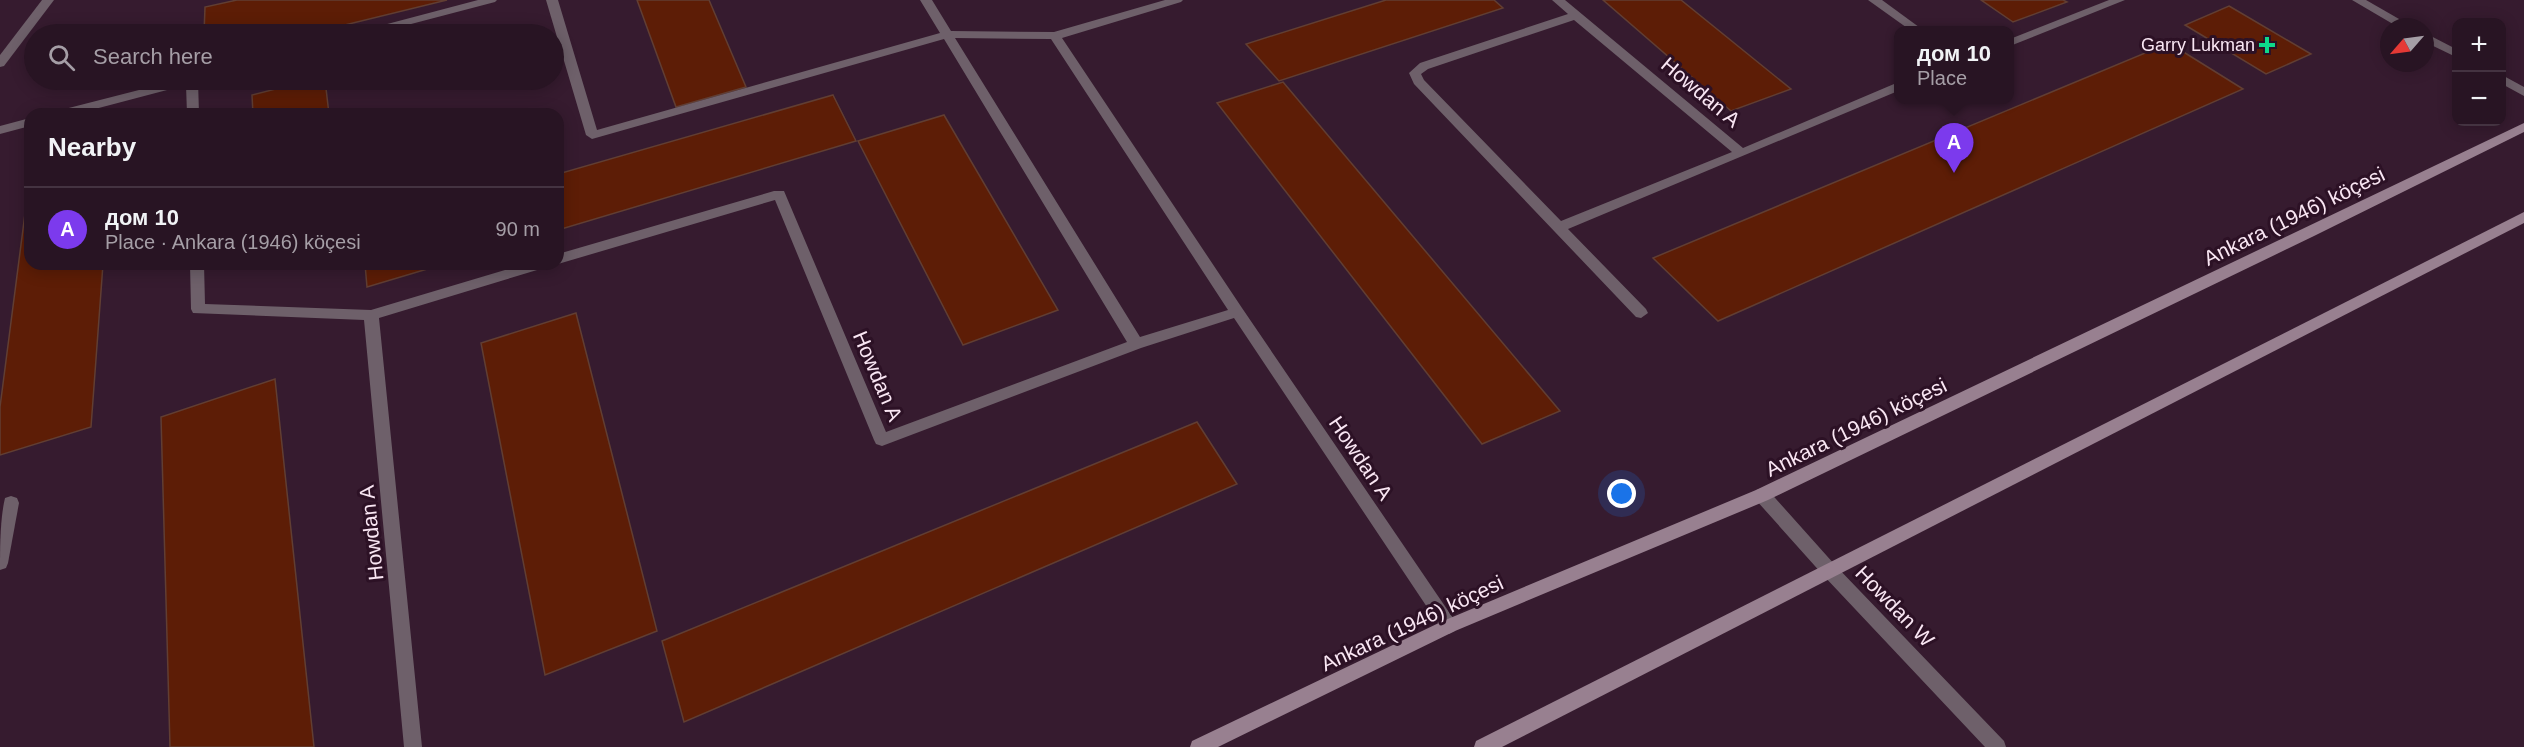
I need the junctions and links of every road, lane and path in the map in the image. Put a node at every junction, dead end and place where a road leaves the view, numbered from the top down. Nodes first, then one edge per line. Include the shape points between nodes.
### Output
1 (48, 0) edge
2 (490, 0) edge
3 (552, 0) edge
4 (926, 0) edge
5 (1177, 0) edge
6 (1558, 0) edge
7 (1874, 0) edge
8 (2119, 0) edge
9 (2358, 0) edge
10 (1577, 15) junction
11 (2391, 18) edge
12 (30, 24) edge
13 (399, 24) edge
14 (559, 24) edge
15 (1911, 26) edge
16 (24, 32) edge
17 (948, 34) junction
18 (1055, 36) junction
19 (564, 40) edge
20 (2014, 41) edge
21 (2434, 42) edge
22 (2452, 51) edge
23 (0, 63) edge
24 (2506, 81) edge
25 (1894, 89) edge
26 (153, 90) edge
27 (192, 90) edge
28 (2524, 92) edge
29 (84, 108) edge
30 (193, 108) edge
31 (24, 124) edge
32 (2524, 127) edge
33 (0, 130) edge
34 (1741, 153) junction
35 (2524, 217) edge
36 (1559, 227) junction
37 (564, 257) edge
38 (197, 270) edge
39 (522, 270) edge
40 (1238, 312) junction
41 (1641, 313) dead end
42 (371, 315) junction
43 (1136, 344) junction
44 (1762, 495) junction
45 (11, 503) dead end
46 (0, 563) edge
47 (1829, 570) junction
48 (1449, 626) junction
49 (413, 747) edge
50 (1199, 747) edge
51 (1483, 747) edge
52 (1997, 747) edge

1 - 12 street
2 - 13 street
3 - 14 street
4 - 17 street
5 - 18 street
6 - 10 street, Howdan A
7 - 15 street
8 - 20 street
9 - 11 street
10 - 34 street, Howdan A
10 - 36 street via 1424,66 1415,73 1418,81
16 - 23 street
17 - 18 street
17 - 19 street via 592,135
17 - 43 street
18 - 40 street, Howdan A
21 - 22 street
24 - 28 street
25 - 34 street, Howdan A
26 - 29 street
27 - 30 street
31 - 33 street
32 - 44 main road, Ankara (1946) köçesi
34 - 36 street
35 - 47 main road
36 - 41 street
37 - 43 street, Howdan A via 779,194 882,440
38 - 42 street via 198,309
39 - 42 street
40 - 43 street, Howdan A
40 - 48 street, Howdan A
42 - 49 street, Howdan A
44 - 47 street, Howdan W
44 - 48 main road, Ankara (1946) köçesi
45 - 46 street
47 - 51 main road
47 - 52 street, Howdan W
48 - 50 main road, Ankara (1946) köçesi

